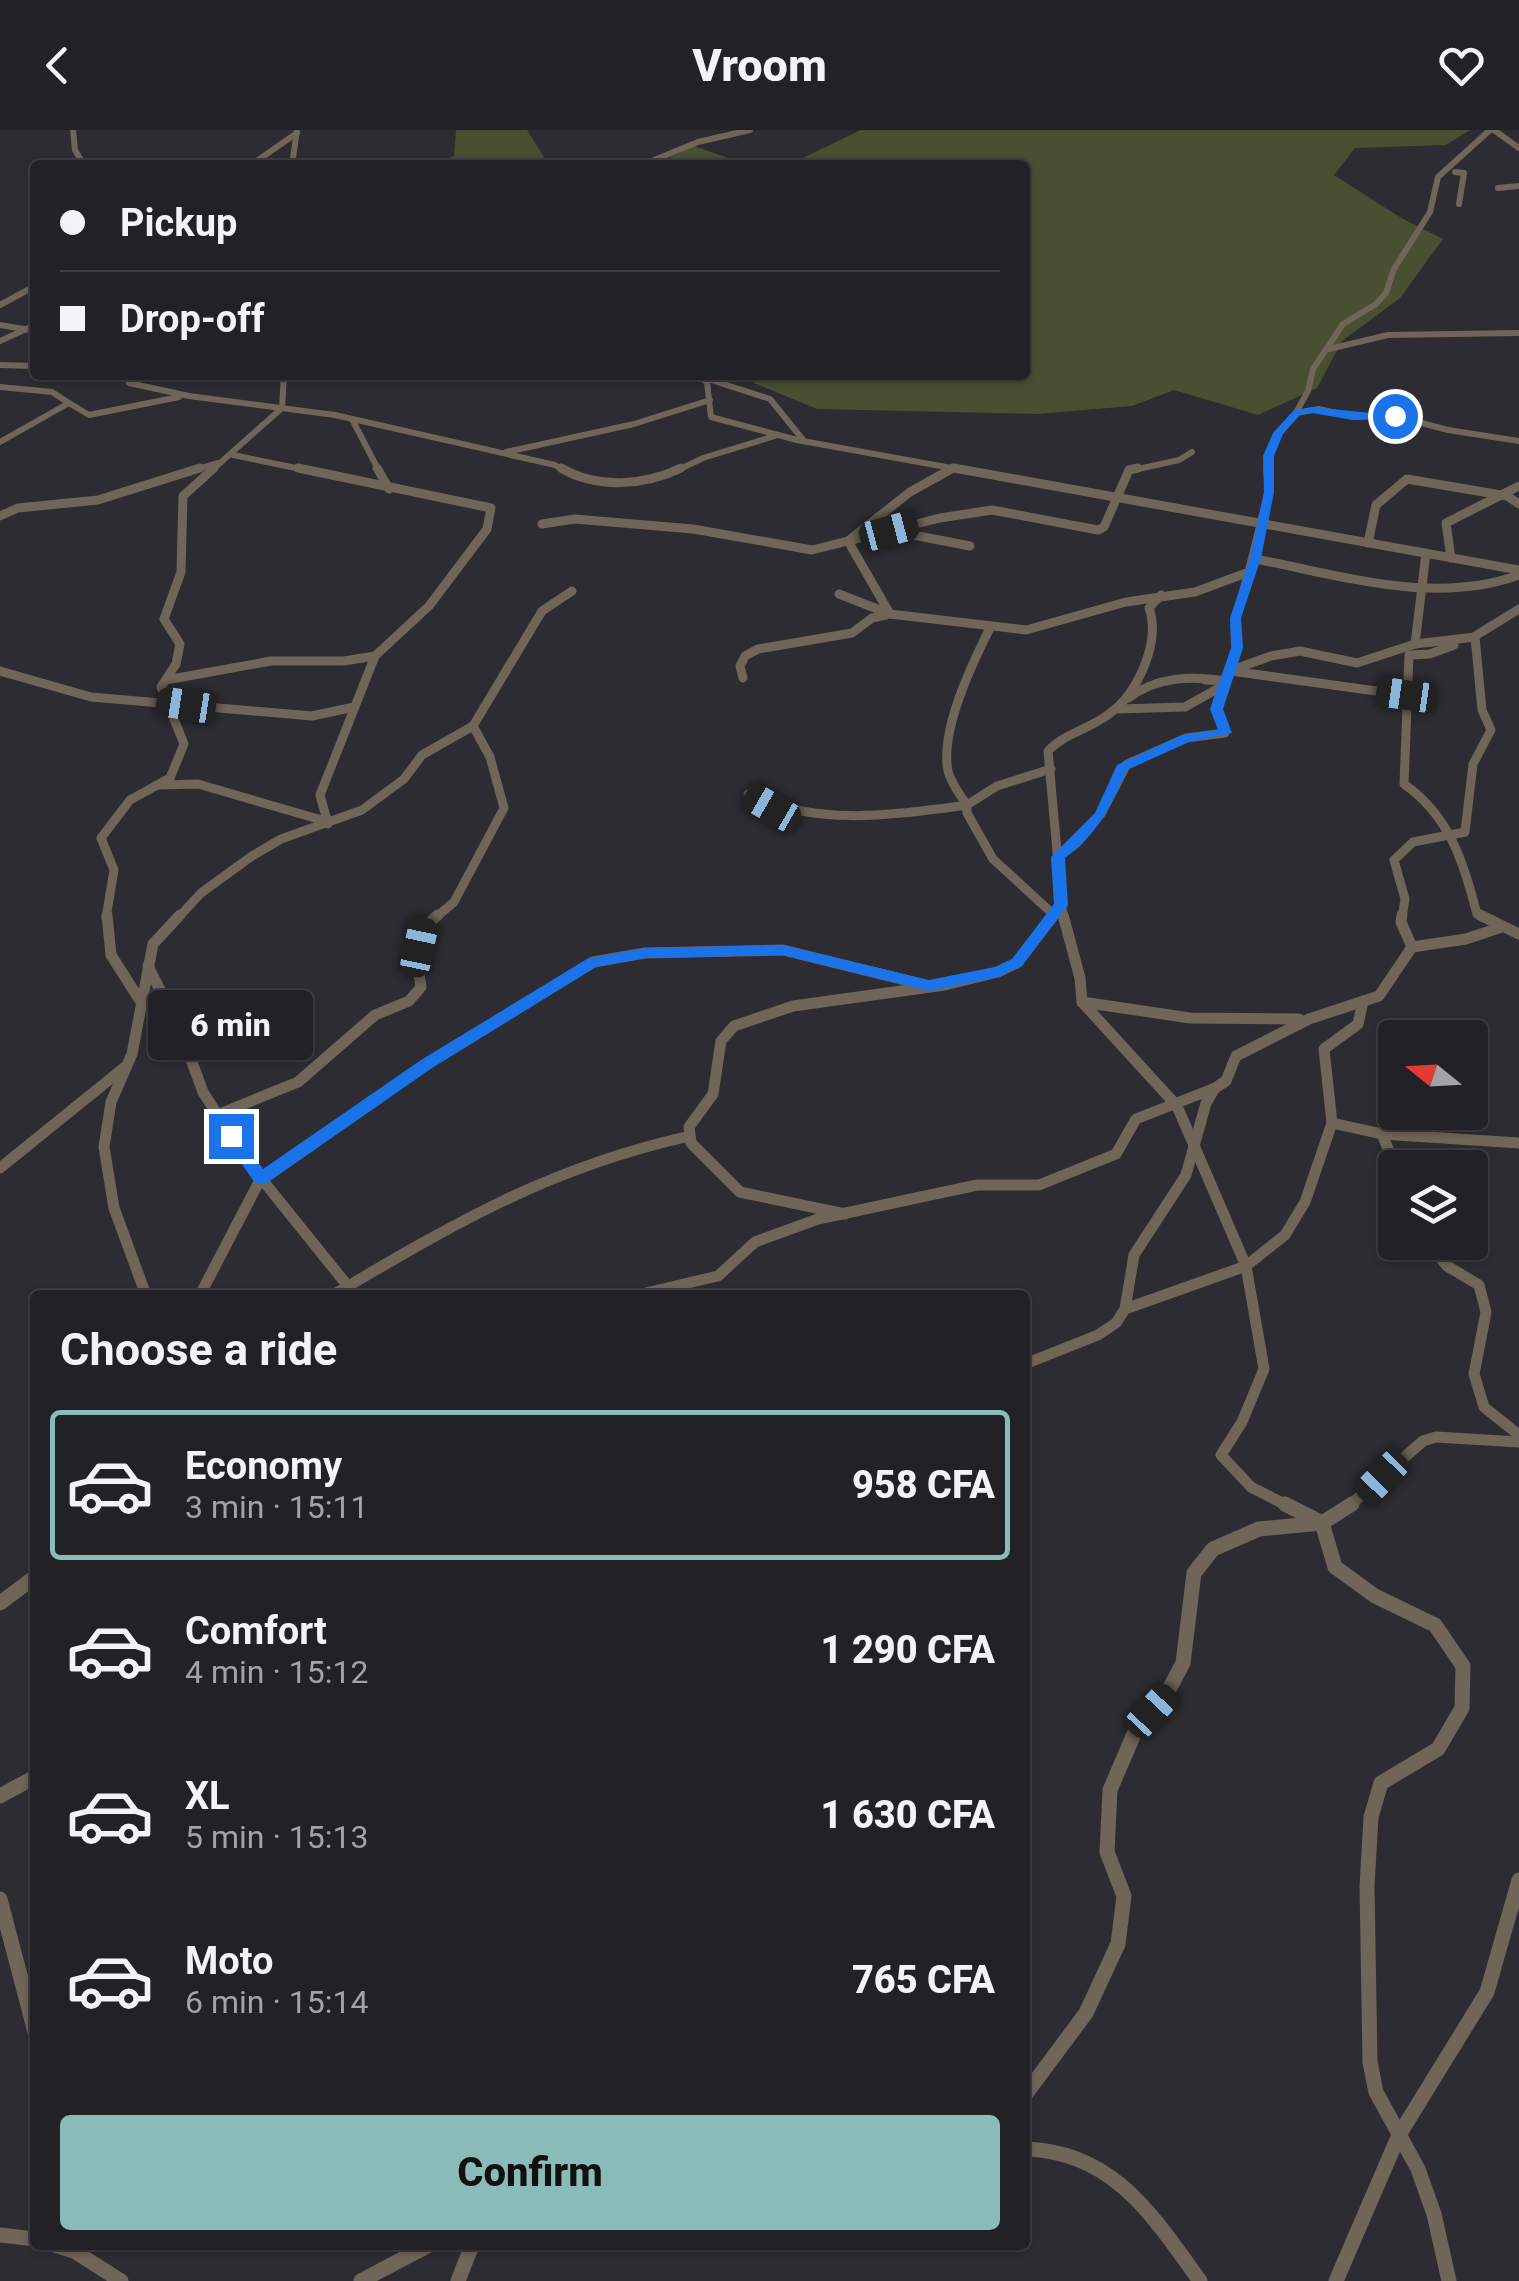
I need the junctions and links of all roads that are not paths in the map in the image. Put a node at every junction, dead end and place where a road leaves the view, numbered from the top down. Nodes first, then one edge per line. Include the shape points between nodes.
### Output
1 (73, 130) edge
2 (750, 130) edge
3 (1492, 130) edge
4 (297, 131) edge
5 (1481, 141) junction
6 (1519, 148) edge
7 (81, 160) edge
8 (258, 160) edge
9 (293, 160) edge
10 (654, 160) edge
11 (1519, 186) edge
12 (1498, 188) dead end
13 (1459, 204) dead end
14 (30, 289) edge
15 (0, 304) edge
16 (0, 325) edge
17 (30, 329) edge
18 (30, 330) edge
19 (1519, 333) edge
20 (0, 341) edge
21 (1329, 349) junction
22 (0, 365) edge
23 (30, 366) edge
24 (128, 380) edge
25 (284, 380) edge
26 (704, 380) edge
27 (710, 380) edge
28 (0, 387) edge
29 (189, 396) junction
30 (710, 400) junction
31 (69, 403) junction
32 (282, 408) junction
33 (1296, 413) junction
34 (352, 419) junction
35 (778, 435) junction
36 (804, 441) junction
37 (1519, 441) edge
38 (0, 442) edge
39 (502, 452) junction
40 (1192, 452) dead end
41 (230, 458) junction
42 (953, 468) junction
43 (1519, 486) edge
44 (388, 489) junction
45 (1507, 496) junction
46 (1114, 499) junction
47 (1519, 504) edge
48 (0, 516) edge
49 (542, 524) dead end
50 (1260, 524) junction
51 (889, 531) junction
52 (848, 541) junction
53 (1368, 543) junction
54 (970, 546) dead end
55 (1426, 554) junction
56 (1255, 558) junction
57 (1451, 558) junction
58 (1250, 572) junction
59 (1519, 572) edge
60 (1422, 586) junction
61 (572, 591) dead end
62 (838, 594) dead end
63 (1161, 594) junction
64 (1519, 609) edge
65 (890, 614) junction
66 (990, 628) junction
67 (1475, 637) junction
68 (1415, 644) junction
69 (375, 656) junction
70 (2, 672) edge
71 (743, 678) dead end
72 (1227, 679) junction
73 (166, 680) junction
74 (1205, 680) dead end
75 (1406, 695) junction
76 (1125, 701) junction
77 (165, 702) junction
78 (354, 707) junction
79 (1116, 709) junction
80 (473, 726) junction
81 (1052, 769) junction
82 (156, 786) junction
83 (748, 794) dead end
84 (320, 795) junction
85 (968, 805) junction
86 (300, 815) junction
87 (327, 823) junction
88 (1454, 836) junction
89 (1058, 857) junction
90 (1062, 905) junction
91 (1054, 916) junction
92 (1500, 928) junction
93 (1519, 934) edge
94 (1412, 947) junction
95 (148, 966) junction
96 (929, 986) junction
97 (139, 999) junction
98 (1363, 1000) junction
99 (1082, 1002) junction
100 (1309, 1019) junction
101 (127, 1065) junction
102 (1215, 1088) junction
103 (1176, 1106) junction
104 (217, 1115) junction
105 (1332, 1122) junction
106 (1382, 1134) junction
107 (690, 1136) junction
108 (1195, 1143) junction
109 (1519, 1143) edge
110 (1389, 1150) edge
111 (0, 1168) edge
112 (261, 1178) junction
113 (844, 1214) junction
114 (1442, 1260) edge
115 (1246, 1266) junction
116 (144, 1290) edge
117 (202, 1290) edge
118 (352, 1290) edge
119 (658, 1290) edge
120 (1125, 1309) junction
121 (1030, 1362) edge
122 (1519, 1438) edge
123 (1322, 1524) junction
124 (30, 1581) edge
125 (0, 1603) edge
126 (30, 1780) edge
127 (0, 1796) edge
128 (1519, 1880) edge
129 (0, 1899) edge
130 (30, 2013) edge
131 (1030, 2088) edge
132 (1399, 2135) junction
133 (1030, 2149) edge
134 (0, 2235) edge
135 (30, 2238) edge
136 (77, 2250) edge
137 (419, 2250) edge
138 (470, 2250) edge
139 (121, 2281) edge
140 (360, 2281) edge
141 (458, 2281) edge
142 (1200, 2281) edge
143 (1336, 2281) edge
144 (1449, 2281) edge

1 - 7 street
2 - 10 street
3 - 5 street
3 - 6 street
4 - 8 street
4 - 9 street
5 - 13 street via 1460,172
5 - 21 street via 1438,177 1430,212 1382,298 1343,324
11 - 12 street
14 - 15 street
16 - 17 street
18 - 20 street
19 - 21 street via 1388,335
21 - 33 street via 1313,369
22 - 23 street
24 - 29 street
25 - 32 street
26 - 30 street
27 - 36 street via 770,399
28 - 31 street via 52,392
29 - 31 street via 89,416
29 - 32 street
30 - 35 street via 711,416
30 - 39 street
31 - 38 street
32 - 34 street
32 - 41 street
33 - 37 street via 1395,416
33 - 50 street via 1268,456 1269,492
34 - 39 street
34 - 44 street
35 - 36 street
35 - 39 street via 667,475 626,482 580,478
36 - 42 street
40 - 46 street via 1129,470
41 - 44 street
41 - 48 street via 98,500
41 - 73 street via 183,496 181,572 164,620 180,644
42 - 46 street
42 - 52 street
43 - 45 street
44 - 69 street via 491,508 487,529 428,606
45 - 47 street
45 - 53 street via 1407,479 1376,504
45 - 57 street via 1446,523
46 - 50 street
46 - 51 street via 1098,530 992,510
49 - 52 street via 575,519 693,530 798,549
50 - 53 street
50 - 56 street
51 - 52 street
51 - 54 street
52 - 65 street
53 - 55 street
55 - 57 street
55 - 60 street
56 - 58 street
56 - 60 street
57 - 59 street
58 - 63 street via 1194,592
58 - 72 street
59 - 60 street via 1484,588
60 - 68 street
61 - 80 street via 542,611
62 - 65 street
63 - 66 street via 1026,630
63 - 76 street via 1149,608 1156,619 1154,640
64 - 67 street
65 - 66 street
65 - 71 street via 852,633 758,648 740,666
66 - 85 street via 954,716 948,756 947,768
67 - 68 street
67 - 75 street via 1409,655
67 - 88 street via 1482,710 1491,730 1474,764 1464,832
68 - 72 street via 1358,663 1300,651 1271,656
69 - 73 street via 271,661
69 - 78 street
70 - 77 street via 80,696
72 - 74 street
72 - 75 street
72 - 76 street via 1166,678
72 - 79 street via 1185,707
72 - 89 street via 1216,709 1225,733 1186,738 1126,764 1101,814
73 - 77 street
75 - 88 street via 1404,784
76 - 79 street
77 - 78 street via 312,716
77 - 82 street via 184,744 170,778
78 - 84 street
79 - 81 street via 1050,747
80 - 87 street via 422,755 384,796
80 - 104 street via 504,808 454,902 424,927 417,994 375,1016 298,1082
81 - 85 street via 998,786
81 - 89 street
82 - 86 street via 198,784
82 - 97 street via 130,800 101,838 114,870 106,921 112,955
83 - 85 street via 772,808 844,819
84 - 86 street
84 - 87 street
85 - 91 street via 993,859
86 - 87 street
87 - 95 street via 271,844 201,894 152,944
88 - 92 street via 1477,914
88 - 94 street via 1413,842 1394,860
89 - 90 street
90 - 91 street
90 - 99 street via 1083,978
91 - 96 street via 1017,962
92 - 93 street
92 - 94 street
94 - 98 street via 1378,996
95 - 97 street
95 - 104 street
96 - 107 street via 793,1006 734,1026 721,1041 713,1094
96 - 112 street via 783,950 645,953 592,962
97 - 101 street
98 - 100 street
98 - 105 street via 1358,1024 1324,1050
99 - 100 street via 1185,1020
99 - 103 street
100 - 102 street via 1236,1056 1226,1081
101 - 111 street
101 - 116 street via 111,1102 104,1146 114,1208
102 - 103 street
102 - 108 street
103 - 108 street
103 - 113 street via 1136,1119 1116,1154 1039,1185 977,1186
104 - 112 street
105 - 106 street
105 - 115 street via 1305,1202 1285,1235
106 - 109 street
106 - 110 street
107 - 113 street via 740,1192
107 - 118 street via 539,1182
108 - 115 street
108 - 120 street via 1186,1175 1134,1255
112 - 117 street
112 - 118 street
113 - 119 street via 770,1234 718,1276
114 - 122 street via 1479,1286 1486,1312 1474,1374 1484,1407
115 - 120 street
115 - 123 street via 1264,1369 1221,1455 1251,1486
120 - 121 street via 1098,1335
122 - 123 street via 1424,1440 1362,1498
123 - 131 street via 1260,1530 1213,1549 1194,1573 1183,1663 1166,1695 1137,1726 1110,1790 1107,1852 1124,1896 1118,1944 1086,2013
123 - 132 street via 1334,1567 1435,1625 1462,1666 1462,1708 1438,1750 1381,1783 1372,1817 1370,2062 1376,2092
124 - 125 street
126 - 127 street
128 - 132 street via 1487,1992
129 - 130 street
132 - 143 street
132 - 144 street via 1434,2214
133 - 142 street via 1080,2157 1108,2173 1152,2214
134 - 135 street
136 - 139 street
137 - 140 street
138 - 141 street

